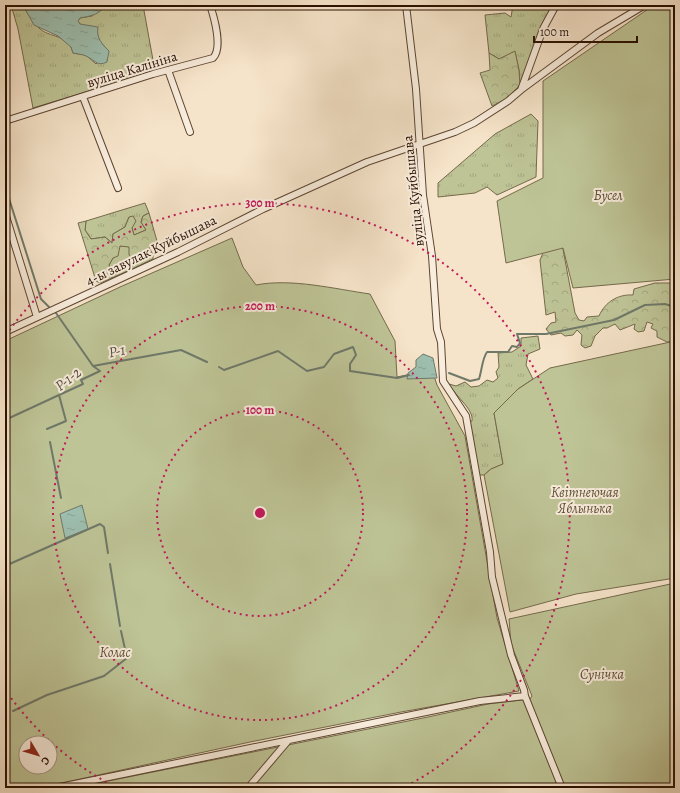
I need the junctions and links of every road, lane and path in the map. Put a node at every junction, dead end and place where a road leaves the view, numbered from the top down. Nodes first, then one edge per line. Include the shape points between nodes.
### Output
1 (210, 5) edge
2 (406, 5) edge
3 (556, 5) edge
4 (644, 5) edge
5 (168, 70) junction
6 (521, 90) junction
7 (83, 97) junction
8 (5, 121) edge
9 (190, 132) dead end
10 (419, 144) junction
11 (118, 188) dead end
12 (5, 213) edge
13 (37, 317) junction
14 (5, 332) edge
15 (525, 696) junction
16 (288, 742) junction
17 (56, 788) edge
18 (248, 788) edge
19 (562, 788) edge

1 - 5 street, вуліца Калініна via 218,43 216,55
2 - 10 street, вуліца Куйбышава via 416,89
3 - 6 street via 543,29
4 - 6 street, 4-ы завулак Куйбышава via 598,34
5 - 7 street, вуліца Калініна
5 - 9 street
6 - 10 street, 4-ы завулак Куйбышава via 508,102 474,123
7 - 8 street, вуліца Калініна
7 - 11 street
10 - 13 street, 4-ы завулак Куйбышава via 367,162
10 - 15 street, вуліца Куйбышава via 432,256 437,329 441,342 442,373 447,388 466,416 490,552 492,577 511,655
12 - 13 street
13 - 14 street, 4-ы завулак Куйбышава
15 - 16 street via 480,701
15 - 19 street
16 - 17 street via 265,744
16 - 18 street

